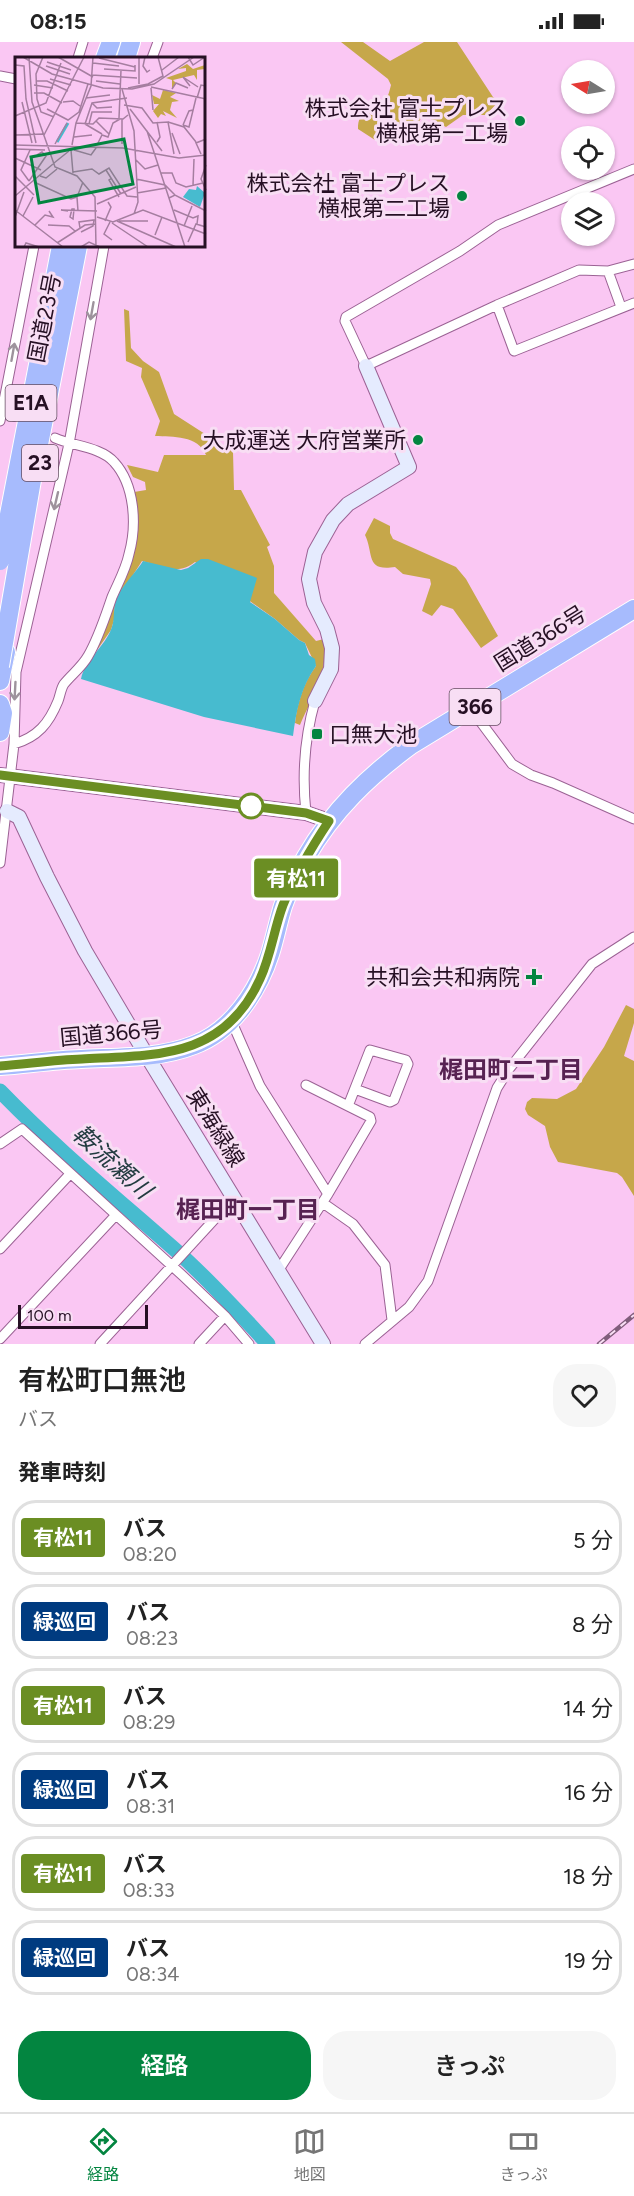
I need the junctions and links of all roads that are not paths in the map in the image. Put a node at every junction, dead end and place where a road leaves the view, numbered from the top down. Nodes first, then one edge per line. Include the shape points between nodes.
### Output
1 (83, 42) edge
2 (112, 42) edge
3 (132, 42) edge
4 (158, 42) edge
5 (78, 57) edge
6 (106, 57) edge
7 (127, 57) edge
8 (152, 57) edge
9 (0, 76) edge
10 (15, 79) edge
11 (634, 170) edge
12 (33, 248) edge
13 (60, 248) edge
14 (60, 248) edge
15 (80, 248) edge
16 (80, 248) edge
17 (104, 248) edge
18 (634, 264) edge
19 (608, 271) junction
20 (634, 303) edge
21 (497, 305) junction
22 (621, 307) junction
23 (366, 366) junction
24 (1, 409) edge
25 (14, 416) dead end
26 (0, 421) edge
27 (55, 438) dead end
28 (69, 444) junction
29 (0, 550) edge
30 (0, 561) edge
31 (634, 609) edge
32 (0, 666) edge
33 (0, 681) edge
34 (315, 701) joint
35 (0, 704) edge
36 (471, 710) junction
37 (7, 738) edge
38 (5, 776) edge
39 (7, 811) junction
40 (306, 813) junction
41 (634, 819) edge
42 (329, 821) junction
43 (0, 863) edge
44 (634, 937) edge
45 (231, 1020) junction
46 (147, 1056) junction
47 (0, 1066) edge
48 (306, 1085) dead end
49 (355, 1089) junction
50 (348, 1106) junction
51 (0, 1144) edge
52 (70, 1174) junction
53 (328, 1194) junction
54 (234, 1198) junction
55 (323, 1203) junction
56 (115, 1216) junction
57 (0, 1250) edge
58 (176, 1260) junction
59 (278, 1271) junction
60 (225, 1316) junction
61 (392, 1320) junction
62 (0, 1339) edge
63 (100, 1344) edge
64 (199, 1344) edge
65 (249, 1344) edge
66 (323, 1344) edge
67 (365, 1344) edge

1 - 5 street
2 - 6 highway
3 - 7 highway
4 - 8 street
9 - 10 street
11 - 23 street via 498,225 346,317
24 -> 12 street
13 - 29 highway, 国道23号 / 23
14 - 30 highway, E1A, bridge
15 - 32 highway, E1A, bridge via 32,480
16 - 33 highway, 国道23号 / 23
17 -> 28 street
18 - 19 street
19 - 21 street via 579,270
19 - 22 street
20 - 22 street
21 - 22 street via 514,351
21 - 23 street
23 - 34 street via 409,467 348,504 333,520 315,552 309,579 332,648 331,669
24 - 25 street
24 - 26 street
27 - 28 street
28 -> 37 street via 16,672
28 - 37 street via 113,460 124,476 133,508 129,555 98,638 87,658 62,686 52,714 28,740
31 - 36 highway, 国道366号 / 366
34 - 40 street via 303,780
35 - 37 highway
36 - 41 street via 512,764
36 - 42 highway, 国道366号 / 366 via 376,771
37 - 38 street
38 - 39 street
38 - 40 street
39 - 43 street
39 - 46 street, 東海緑線 via 19,817 85,951
40 - 42 street
42 - 45 highway, 国道366号 / 366 via 304,860 283,905 259,980 248,1001
44 - 61 street via 592,964 509,1069 497,1088 428,1281 409,1307
45 - 46 highway, 国道366号 / 366 via 196,1045
45 - 53 street via 260,1086
46 - 47 highway, 国道366号 / 366
46 - 54 street, 東海緑線
48 - 50 street
49 - 49 street via 370,1050 406,1060 408,1064 390,1102
49 - 50 street
50 - 53 street via 371,1121
51 - 52 street via 22,1129
52 - 56 street
52 - 57 street
53 - 55 street
54 - 58 street
54 - 59 street, 東海緑線
55 - 59 street
55 - 61 street via 353,1224 385,1265
56 - 58 street
56 - 62 street
58 - 60 street
58 - 63 street
59 - 66 street, 東海緑線
60 - 64 street
60 - 65 street
61 - 67 street

